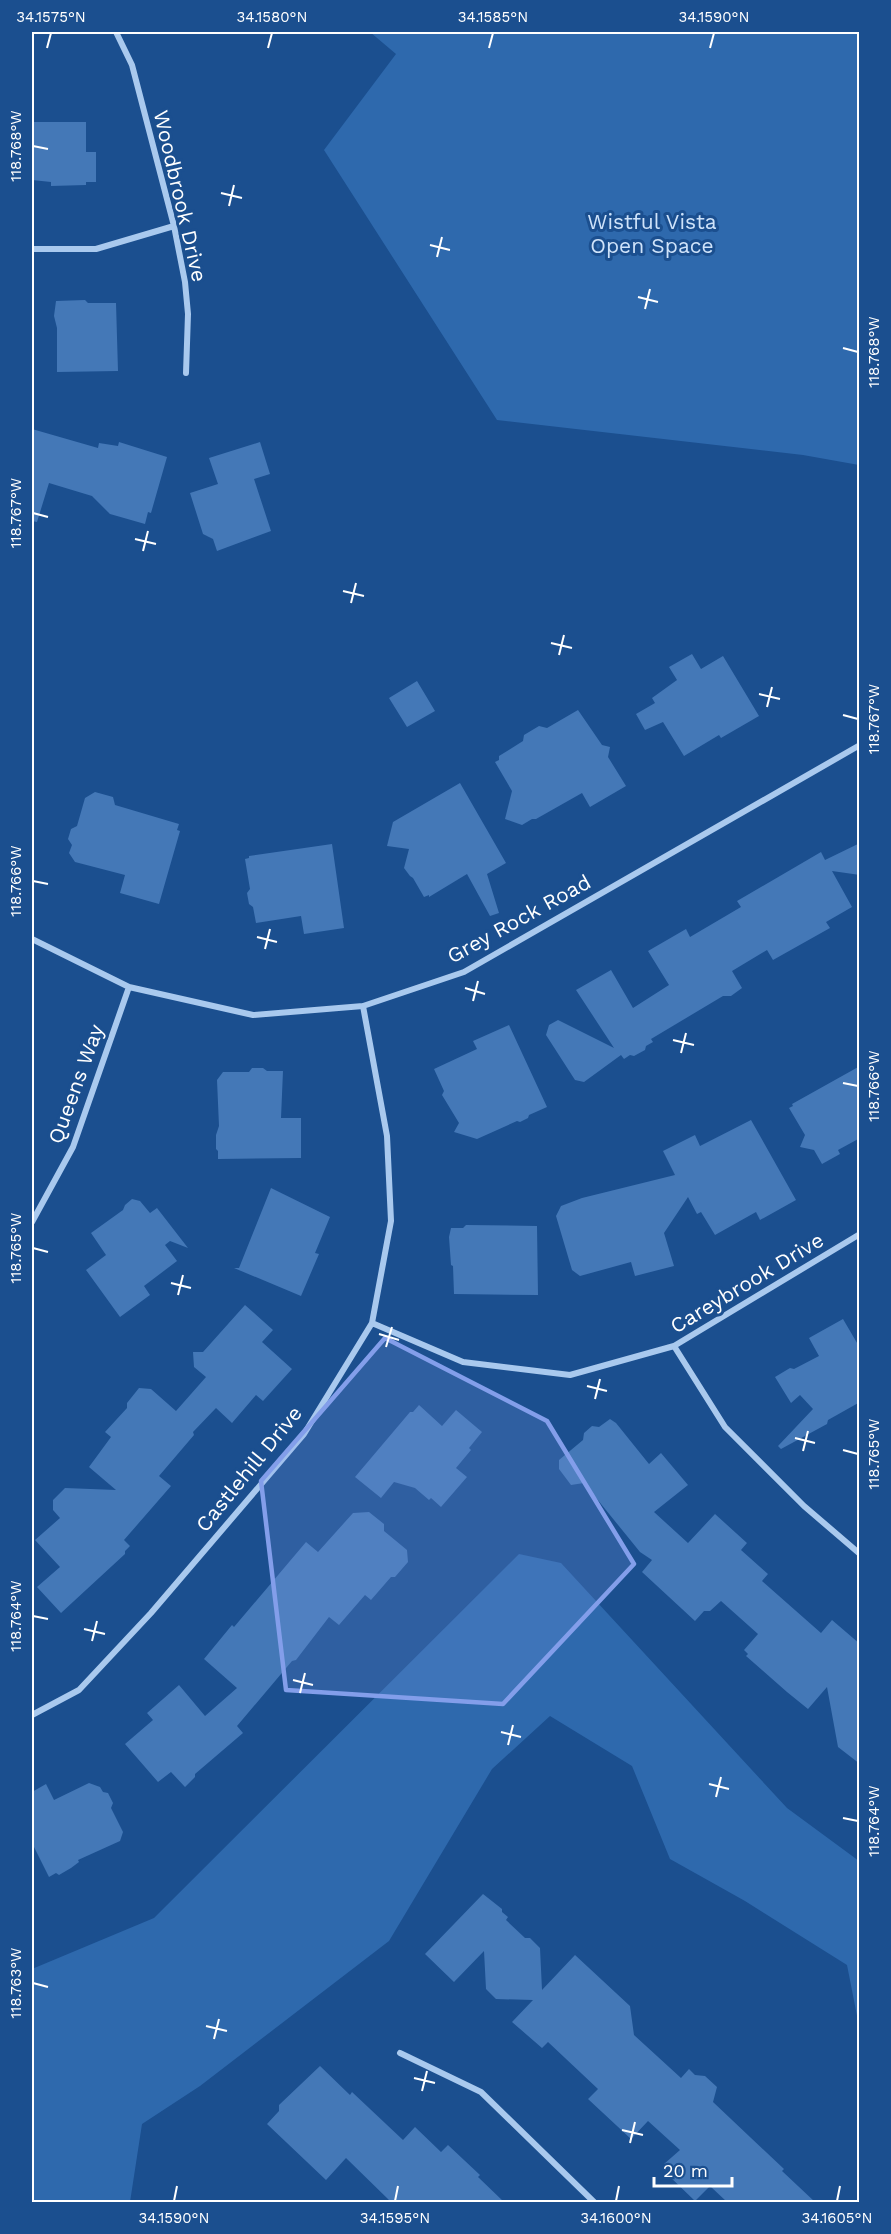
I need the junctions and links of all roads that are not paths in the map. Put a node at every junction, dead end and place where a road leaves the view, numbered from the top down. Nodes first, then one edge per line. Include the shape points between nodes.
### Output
1 (116, 32) edge
2 (174, 226) junction
3 (32, 249) edge
4 (186, 373) dead end
5 (860, 745) edge
6 (32, 939) edge
7 (129, 987) junction
8 (363, 1006) junction
9 (32, 1222) edge
10 (860, 1234) edge
11 (372, 1323) junction
12 (674, 1346) junction
13 (860, 1554) edge
14 (32, 1715) edge
15 (400, 2053) dead end
16 (594, 2202) edge

1 - 2 street, Woodbrook Drive via 132,65
2 - 3 street via 96,249
2 - 4 street, Woodbrook Drive via 188,314
5 - 8 street, Grey Rock Road via 464,972
6 - 7 street, Grey Rock Road
7 - 8 street, Grey Rock Road via 253,1015
7 - 9 street, Queens Way via 73,1147
8 - 11 street, Castlehill Drive via 387,1136 392,1221
10 - 12 street, Careybrook Drive
11 - 12 street, Careybrook Drive via 463,1362 570,1375
11 - 14 street, Castlehill Drive via 304,1434 151,1613 79,1690
12 - 13 street via 724,1427 804,1506
15 - 16 street via 481,2092

